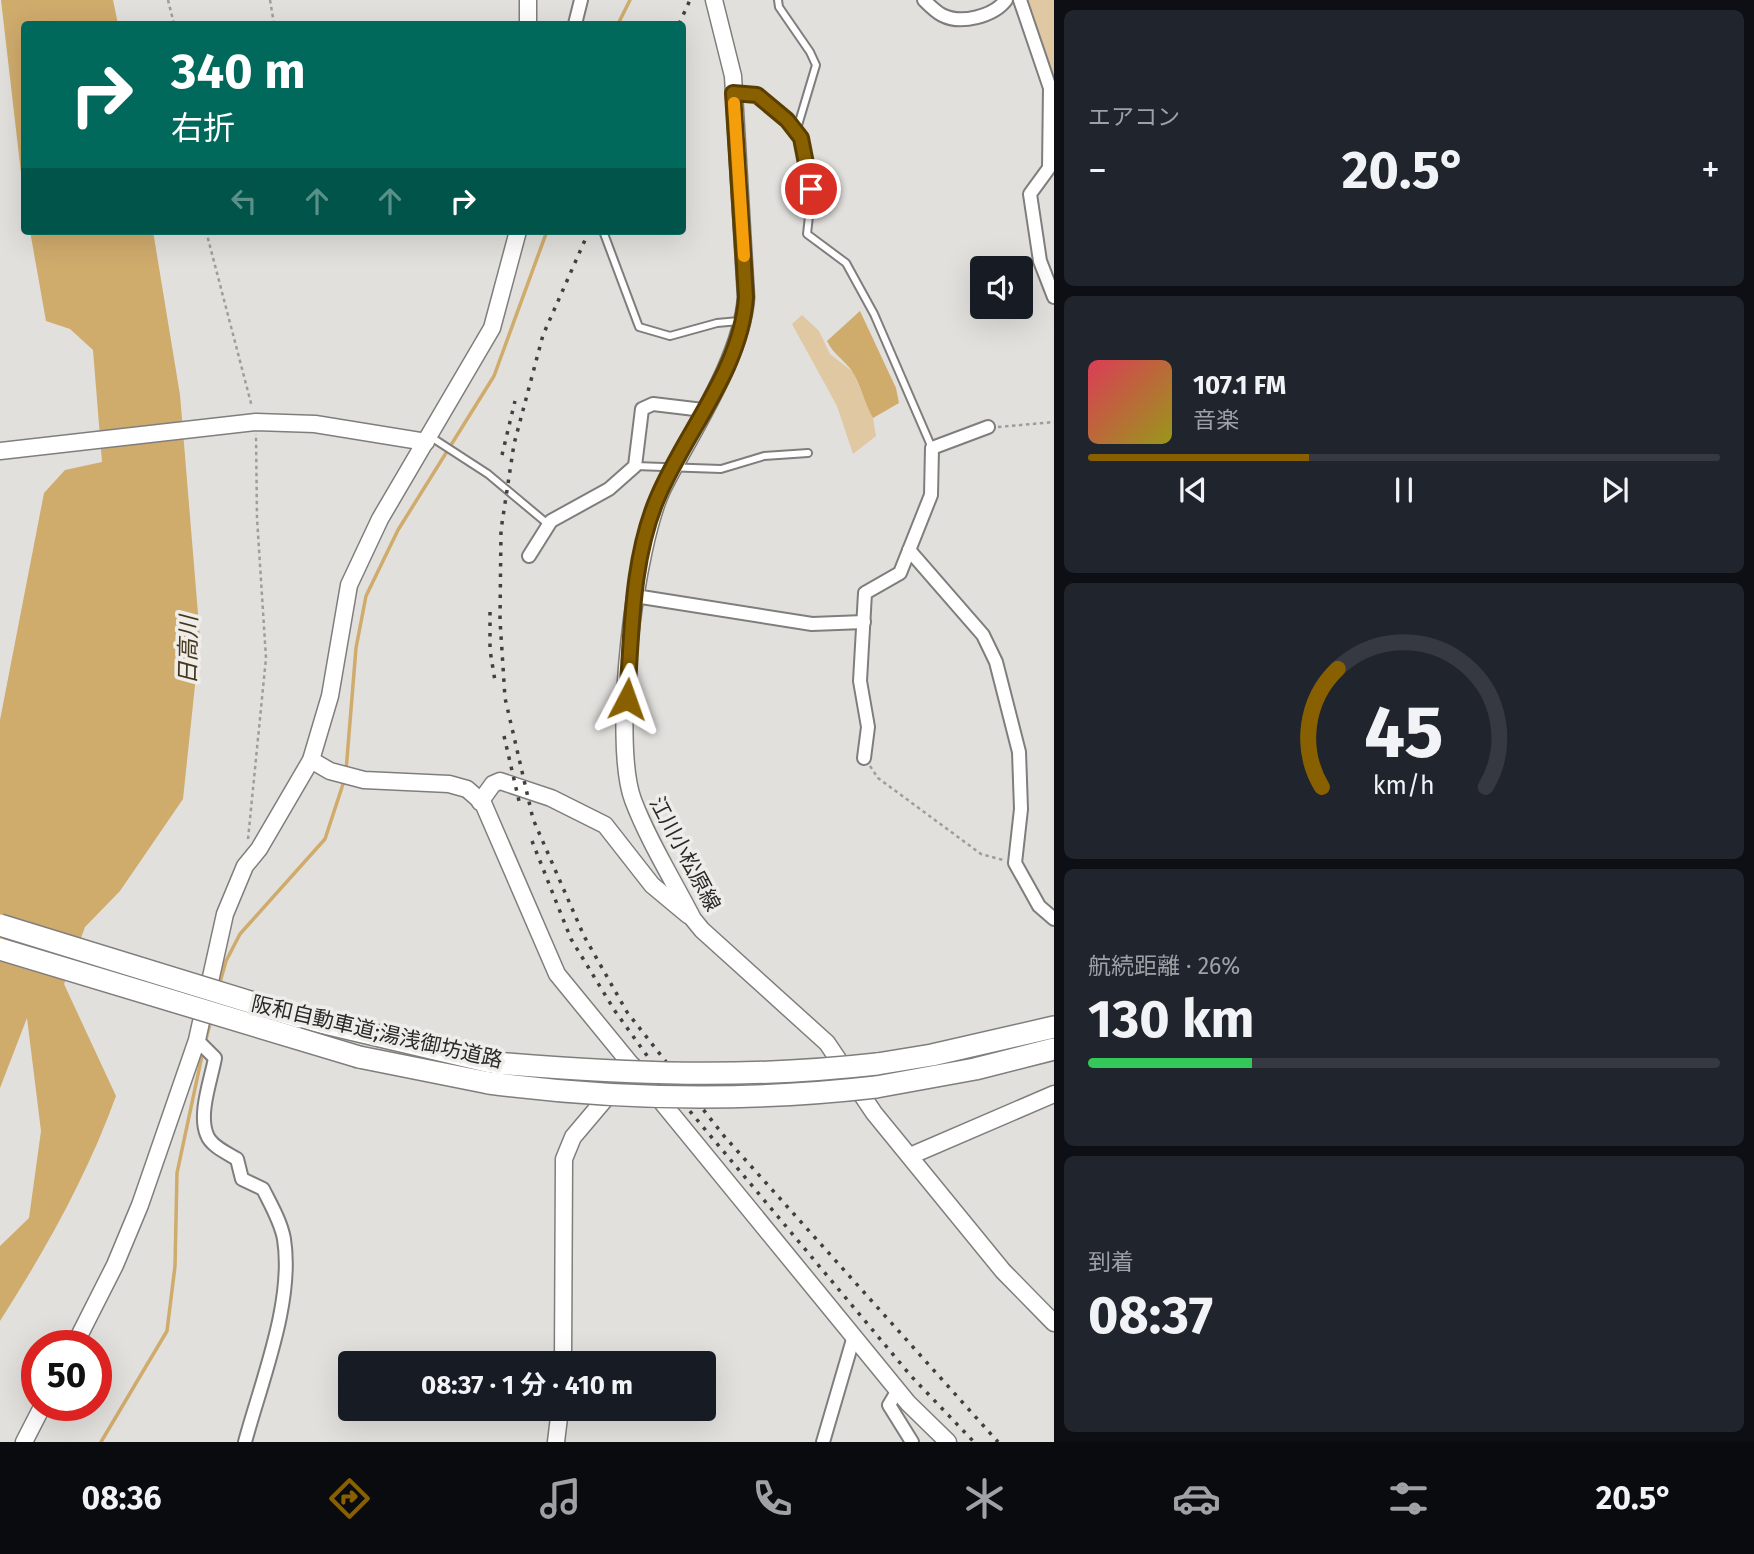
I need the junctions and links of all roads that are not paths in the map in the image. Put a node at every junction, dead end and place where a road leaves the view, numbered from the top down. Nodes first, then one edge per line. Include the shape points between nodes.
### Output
1 (528, 0) edge
2 (581, 0) edge
3 (713, 0) edge
4 (778, 0) edge
5 (924, 0) edge
6 (1006, 0) edge
7 (1020, 0) edge
8 (528, 21) edge
9 (576, 21) edge
10 (733, 93) junction
11 (796, 132) junction
12 (517, 235) edge
13 (604, 235) edge
14 (1054, 297) edge
15 (745, 320) junction
16 (703, 410) junction
17 (988, 427) road end
18 (428, 439) junction
19 (932, 447) junction
20 (0, 451) edge
21 (808, 453) dead end
22 (635, 466) junction
23 (673, 467) junction
24 (549, 525) junction
25 (909, 550) junction
26 (529, 556) dead end
27 (635, 596) junction
28 (864, 622) junction
29 (864, 758) road end
30 (311, 760) junction
31 (480, 802) junction
32 (693, 919) junction
33 (1054, 919) edge
34 (0, 925) edge
35 (0, 949) edge
36 (1054, 1027) edge
37 (197, 1040) junction
38 (1054, 1049) edge
39 (633, 1066) junction
40 (492, 1073) junction
41 (1054, 1094) edge
42 (909, 1156) junction
43 (1054, 1323) edge
44 (82, 1330) edge
45 (854, 1336) junction
46 (563, 1351) edge
47 (898, 1390) junction
48 (35, 1421) edge
49 (558, 1421) edge
50 (24, 1442) edge
51 (245, 1442) edge
52 (556, 1442) edge
53 (822, 1442) edge
54 (912, 1442) edge
55 (948, 1442) edge

1 - 8 street
2 - 9 street
3 - 10 street, 江川小松原線 via 733,76
4 - 11 lane via 816,65
5 - 6 street via 943,16 965,19 999,9
7 - 14 street via 1050,88 1049,168 1030,194 1040,261
10 - 11 lane via 757,95
10 - 15 street, 江川小松原線
11 - 19 lane via 811,189 807,234 846,263 874,314
12 - 18 street via 492,328
13 - 15 lane via 639,327 670,336
15 - 16 street, 江川小松原線
16 - 22 street via 653,404 642,409
16 - 23 street, 江川小松原線
17 - 19 street
18 - 20 street via 315,424 256,422
18 - 24 lane via 488,474
18 - 30 street via 380,519 349,585 330,696
19 - 25 street via 931,495
21 - 23 lane via 764,456 721,469
22 - 23 lane
22 - 24 street via 610,489
23 - 27 street, 江川小松原線 via 644,539
24 - 26 street
25 - 28 street via 900,573 864,593
25 - 33 street via 983,635 996,662 1019,752 1021,809 1015,863 1039,906
27 - 28 street via 812,624
27 - 32 street, 江川小松原線 via 626,771 632,799
28 - 29 street via 860,681 868,727
30 - 31 street via 330,771 364,780 449,784 467,789
30 - 37 street via 245,866 225,914
31 - 32 street via 500,780 551,798 605,825 652,885
31 - 39 street via 557,974
32 - 42 street, 江川小松原線 via 717,946 828,1043 874,1114
34 - 40 highway, 阪和自動車道;湯浅御坊道路, bridge
35 - 40 highway, 阪和自動車道;湯浅御坊道路, bridge via 359,1057
36 - 40 highway, 阪和自動車道;湯浅御坊道路, bridge via 932,1055 810,1072 699,1076
37 - 44 street via 140,1205
37 - 51 street via 215,1058 204,1117 207,1136 237,1159 242,1180 263,1189 284,1239 282,1301
38 - 40 highway, 阪和自動車道;湯浅御坊道路, bridge via 975,1069 804,1096 638,1098
39 - 45 street
39 - 46 street via 573,1137 564,1159
41 - 42 street
42 - 43 street, 江川小松原線 via 1003,1271
45 - 47 street
45 - 53 street
47 - 54 street via 889,1405
47 - 55 street
48 - 50 street
49 - 52 street

